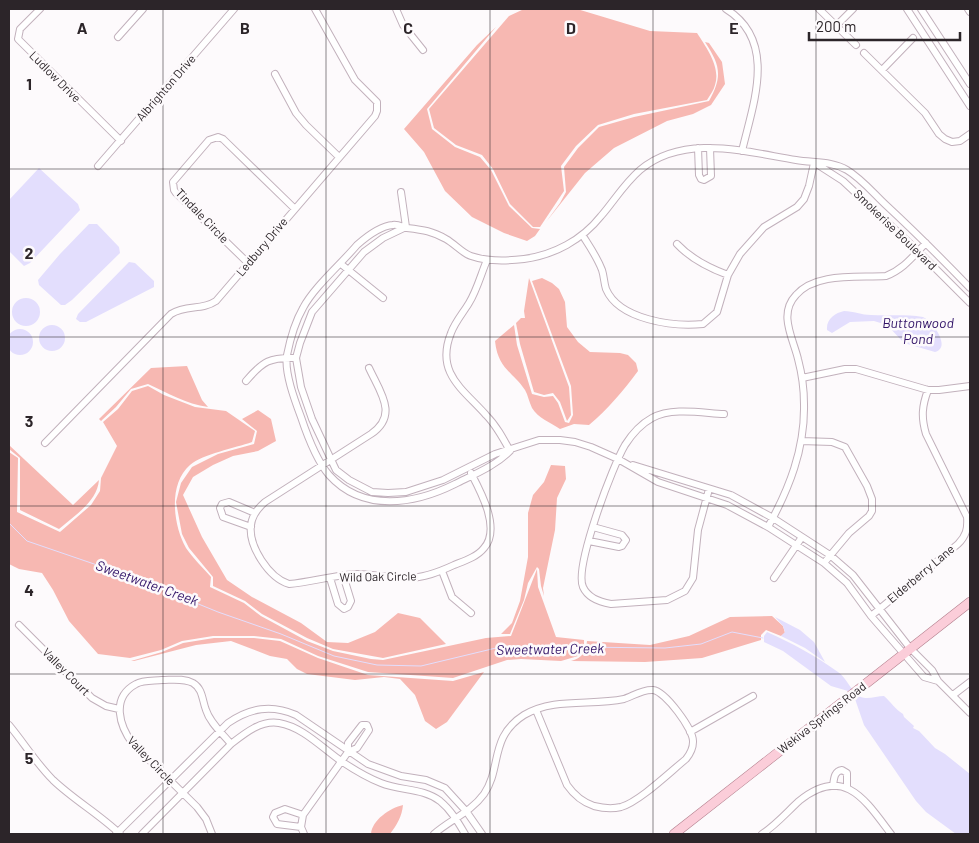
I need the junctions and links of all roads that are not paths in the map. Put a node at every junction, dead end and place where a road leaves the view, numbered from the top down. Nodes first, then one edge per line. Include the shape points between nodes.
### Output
1 (40, 9) edge
2 (143, 9) edge
3 (234, 9) edge
4 (315, 9) edge
5 (396, 9) edge
6 (726, 9) edge
7 (819, 9) edge
8 (853, 9) edge
9 (907, 9) edge
10 (921, 9) edge
11 (968, 9) edge
12 (970, 12) edge
13 (836, 26) junction
14 (118, 37) dead end
15 (913, 38) dead end
16 (856, 45) dead end
17 (423, 50) dead end
18 (864, 53) dead end
19 (882, 70) junction
20 (274, 74) dead end
21 (970, 84) edge
22 (970, 106) edge
23 (970, 134) edge
24 (120, 141) junction
25 (698, 148) junction
26 (710, 148) junction
27 (742, 151) junction
28 (339, 157) junction
29 (814, 163) junction
30 (98, 166) dead end
31 (870, 190) junction
32 (401, 192) dead end
33 (862, 199) junction
34 (295, 209) junction
35 (406, 228) junction
36 (583, 236) junction
37 (926, 243) junction
38 (677, 244) dead end
39 (918, 251) junction
40 (487, 260) junction
41 (248, 263) junction
42 (342, 264) junction
43 (349, 270) junction
44 (728, 275) junction
45 (970, 288) edge
46 (383, 298) dead end
47 (970, 303) edge
48 (287, 358) junction
49 (296, 358) junction
50 (369, 368) dead end
51 (802, 378) junction
52 (246, 381) dead end
53 (970, 386) edge
54 (928, 390) junction
55 (724, 414) dead end
56 (801, 441) junction
57 (45, 444) dead end
58 (510, 450) junction
59 (330, 459) junction
60 (618, 459) junction
61 (322, 465) junction
62 (469, 468) junction
63 (472, 475) junction
64 (709, 489) junction
65 (406, 492) junction
66 (706, 499) junction
67 (408, 501) junction
68 (255, 513) junction
69 (772, 518) junction
70 (251, 526) junction
71 (768, 526) junction
72 (593, 527) junction
73 (802, 536) junction
74 (590, 540) junction
75 (796, 545) junction
76 (830, 555) junction
77 (824, 563) junction
78 (442, 571) junction
79 (343, 576) junction
80 (330, 578) junction
81 (774, 578) dead end
82 (970, 602) edge
83 (880, 609) junction
84 (471, 613) dead end
85 (871, 616) junction
86 (19, 625) dead end
87 (910, 648) junction
88 (902, 654) junction
89 (938, 681) junction
90 (970, 682) edge
91 (953, 695) junction
92 (753, 696) dead end
93 (120, 709) junction
94 (536, 710) junction
95 (970, 713) edge
96 (9, 725) edge
97 (220, 731) junction
98 (690, 732) junction
99 (231, 744) junction
100 (348, 752) junction
101 (341, 761) junction
102 (171, 781) junction
103 (832, 786) junction
104 (847, 788) junction
105 (183, 794) junction
106 (466, 811) junction
107 (303, 815) junction
108 (456, 818) junction
109 (301, 827) junction
110 (118, 834) edge
111 (142, 834) edge
112 (212, 834) edge
113 (304, 834) edge
114 (434, 834) edge
115 (465, 834) edge
116 (482, 834) edge
117 (674, 834) edge
118 (762, 834) edge
119 (891, 834) edge

1 - 24 street, Ludlow Drive via 20,30 18,38
2 - 14 street
3 - 24 street, Albrighton Drive
4 - 28 street, Ledbury Drive via 355,80 378,106 375,116
5 - 17 street via 403,25
6 - 27 street via 749,34 757,53 758,78
7 - 13 street
8 - 13 street
9 - 22 street
10 - 21 street
11 - 12 street
13 - 16 street
15 - 19 street
18 - 19 street
19 - 23 street via 925,113 945,139 960,141
20 - 28 street via 296,113
24 - 30 street, Albrighton Drive
25 - 26 street, Smokerise Boulevard
25 - 26 street via 699,174 704,180 710,176
25 - 36 street, Smokerise Boulevard via 676,152 643,168 628,181
26 - 27 street, Smokerise Boulevard
27 - 29 street, Smokerise Boulevard
28 - 34 street, Ledbury Drive
29 - 31 street, Smokerise Boulevard via 835,163
29 - 33 street, Smokerise Boulevard via 843,181
29 - 44 street via 804,199 754,236
31 - 33 street
31 - 37 street, Smokerise Boulevard
32 - 35 street
33 - 39 street, Smokerise Boulevard
34 - 41 street, Ledbury Drive
34 - 41 street, Tindale Circle via 222,140 218,137 209,140 173,182 174,190
35 - 40 street, Smokerise Boulevard via 422,228 448,240 469,256
35 - 42 street, Smokerise Boulevard via 393,225 379,230 357,245
35 - 43 street via 372,245
36 - 40 street, Smokerise Boulevard via 544,254 524,259
36 - 44 street via 595,253 612,299 637,316 675,324 703,324 717,312
37 - 39 street
37 - 45 street, Smokerise Boulevard
38 - 44 street via 704,265
39 - 47 street, Smokerise Boulevard
39 - 51 street via 903,268 886,276 826,280 802,289 794,296 787,308 787,319
40 - 58 street via 470,302 451,331 447,356 456,384 487,415
41 - 57 street, Ledbury Drive via 213,304 184,308 171,314
42 - 43 street
42 - 48 street, Smokerise Boulevard via 303,307
43 - 46 street
43 - 49 street via 312,312
48 - 49 street
48 - 52 street via 263,363
48 - 61 street, Smokerise Boulevard via 291,390
49 - 59 street via 300,387
50 - 59 street via 385,401 383,423
51 - 54 street via 856,369
51 - 56 street
53 - 54 street
54 - 83 street, Elderberry Lane via 922,405 922,423 967,517 967,532 963,539
55 - 60 street via 661,414 633,433
56 - 69 street via 791,479
56 - 76 street via 832,442 845,447 872,499 869,516
58 - 60 street via 539,440 560,440 591,446
58 - 62 street via 494,454
58 - 63 street via 500,461
59 - 61 street
59 - 65 street via 336,470 362,488 372,492
60 - 64 street
60 - 66 street via 658,482
60 - 72 street
61 - 67 street via 330,476 358,495 370,500
61 - 68 street via 259,506
62 - 63 street, Wild Oak Circle
62 - 65 street
63 - 67 street
63 - 78 street, Wild Oak Circle via 487,509 489,538 484,548 472,558
64 - 66 street
64 - 69 street via 731,496
65 - 67 street
66 - 71 street via 727,505
66 - 74 street via 697,537 693,578 685,592 667,600 610,604 592,598 586,593 581,578
68 - 70 street
68 - 70 street via 229,502 220,508 223,516
69 - 71 street
69 - 73 street
70 - 80 street, Wild Oak Circle via 252,539 263,563 280,581 289,584
71 - 75 street
72 - 74 street
72 - 74 street via 622,535 626,540 619,547
73 - 75 street
73 - 76 street
75 - 77 street
75 - 81 street
76 - 77 street
76 - 83 street via 854,575
77 - 85 street via 847,583
78 - 79 street, Wild Oak Circle via 407,578
78 - 84 street via 452,597
79 - 80 street, Wild Oak Circle
79 - 80 street via 351,601 344,609 338,604
82 - 87 main road, Wekiva Springs Road
83 - 85 street, Elderberry Lane
83 - 87 street
85 - 88 street
86 - 93 street, Valley Court via 92,698
87 - 88 main road, Wekiva Springs Road
87 - 89 street via 932,670
88 - 89 street via 924,677
88 - 117 main road, Wekiva Springs Road
89 - 91 street
90 - 91 street
91 - 95 street
92 - 98 street
93 - 97 street via 122,699 136,684 176,679 187,681 199,688 206,711
93 - 102 street, Valley Circle via 124,733
94 - 98 street via 549,705 624,698 652,690 669,700
94 - 98 street via 572,793 597,807 621,807 633,802 686,759 694,740
94 - 106 street via 509,728 497,750 490,782 476,804
96 - 110 street via 64,790 100,815
97 - 99 street
97 - 100 street via 240,714 263,709 284,710 307,721
97 - 102 street
99 - 101 street via 257,727 279,723 305,734
99 - 105 street
100 - 101 street
100 - 106 street via 368,764 400,776 426,780 445,788
101 - 107 street
101 - 108 street via 382,784 428,794
102 - 105 street, Valley Circle
102 - 110 street
103 - 104 street
103 - 104 street via 835,775 842,770 847,774
103 - 118 street via 810,793
104 - 119 street via 866,800
105 - 111 street
105 - 112 street, Valley Circle via 206,819
106 - 108 street
106 - 116 street
107 - 109 street
107 - 109 street via 285,809 273,817 277,824
108 - 114 street
108 - 115 street
109 - 113 street

